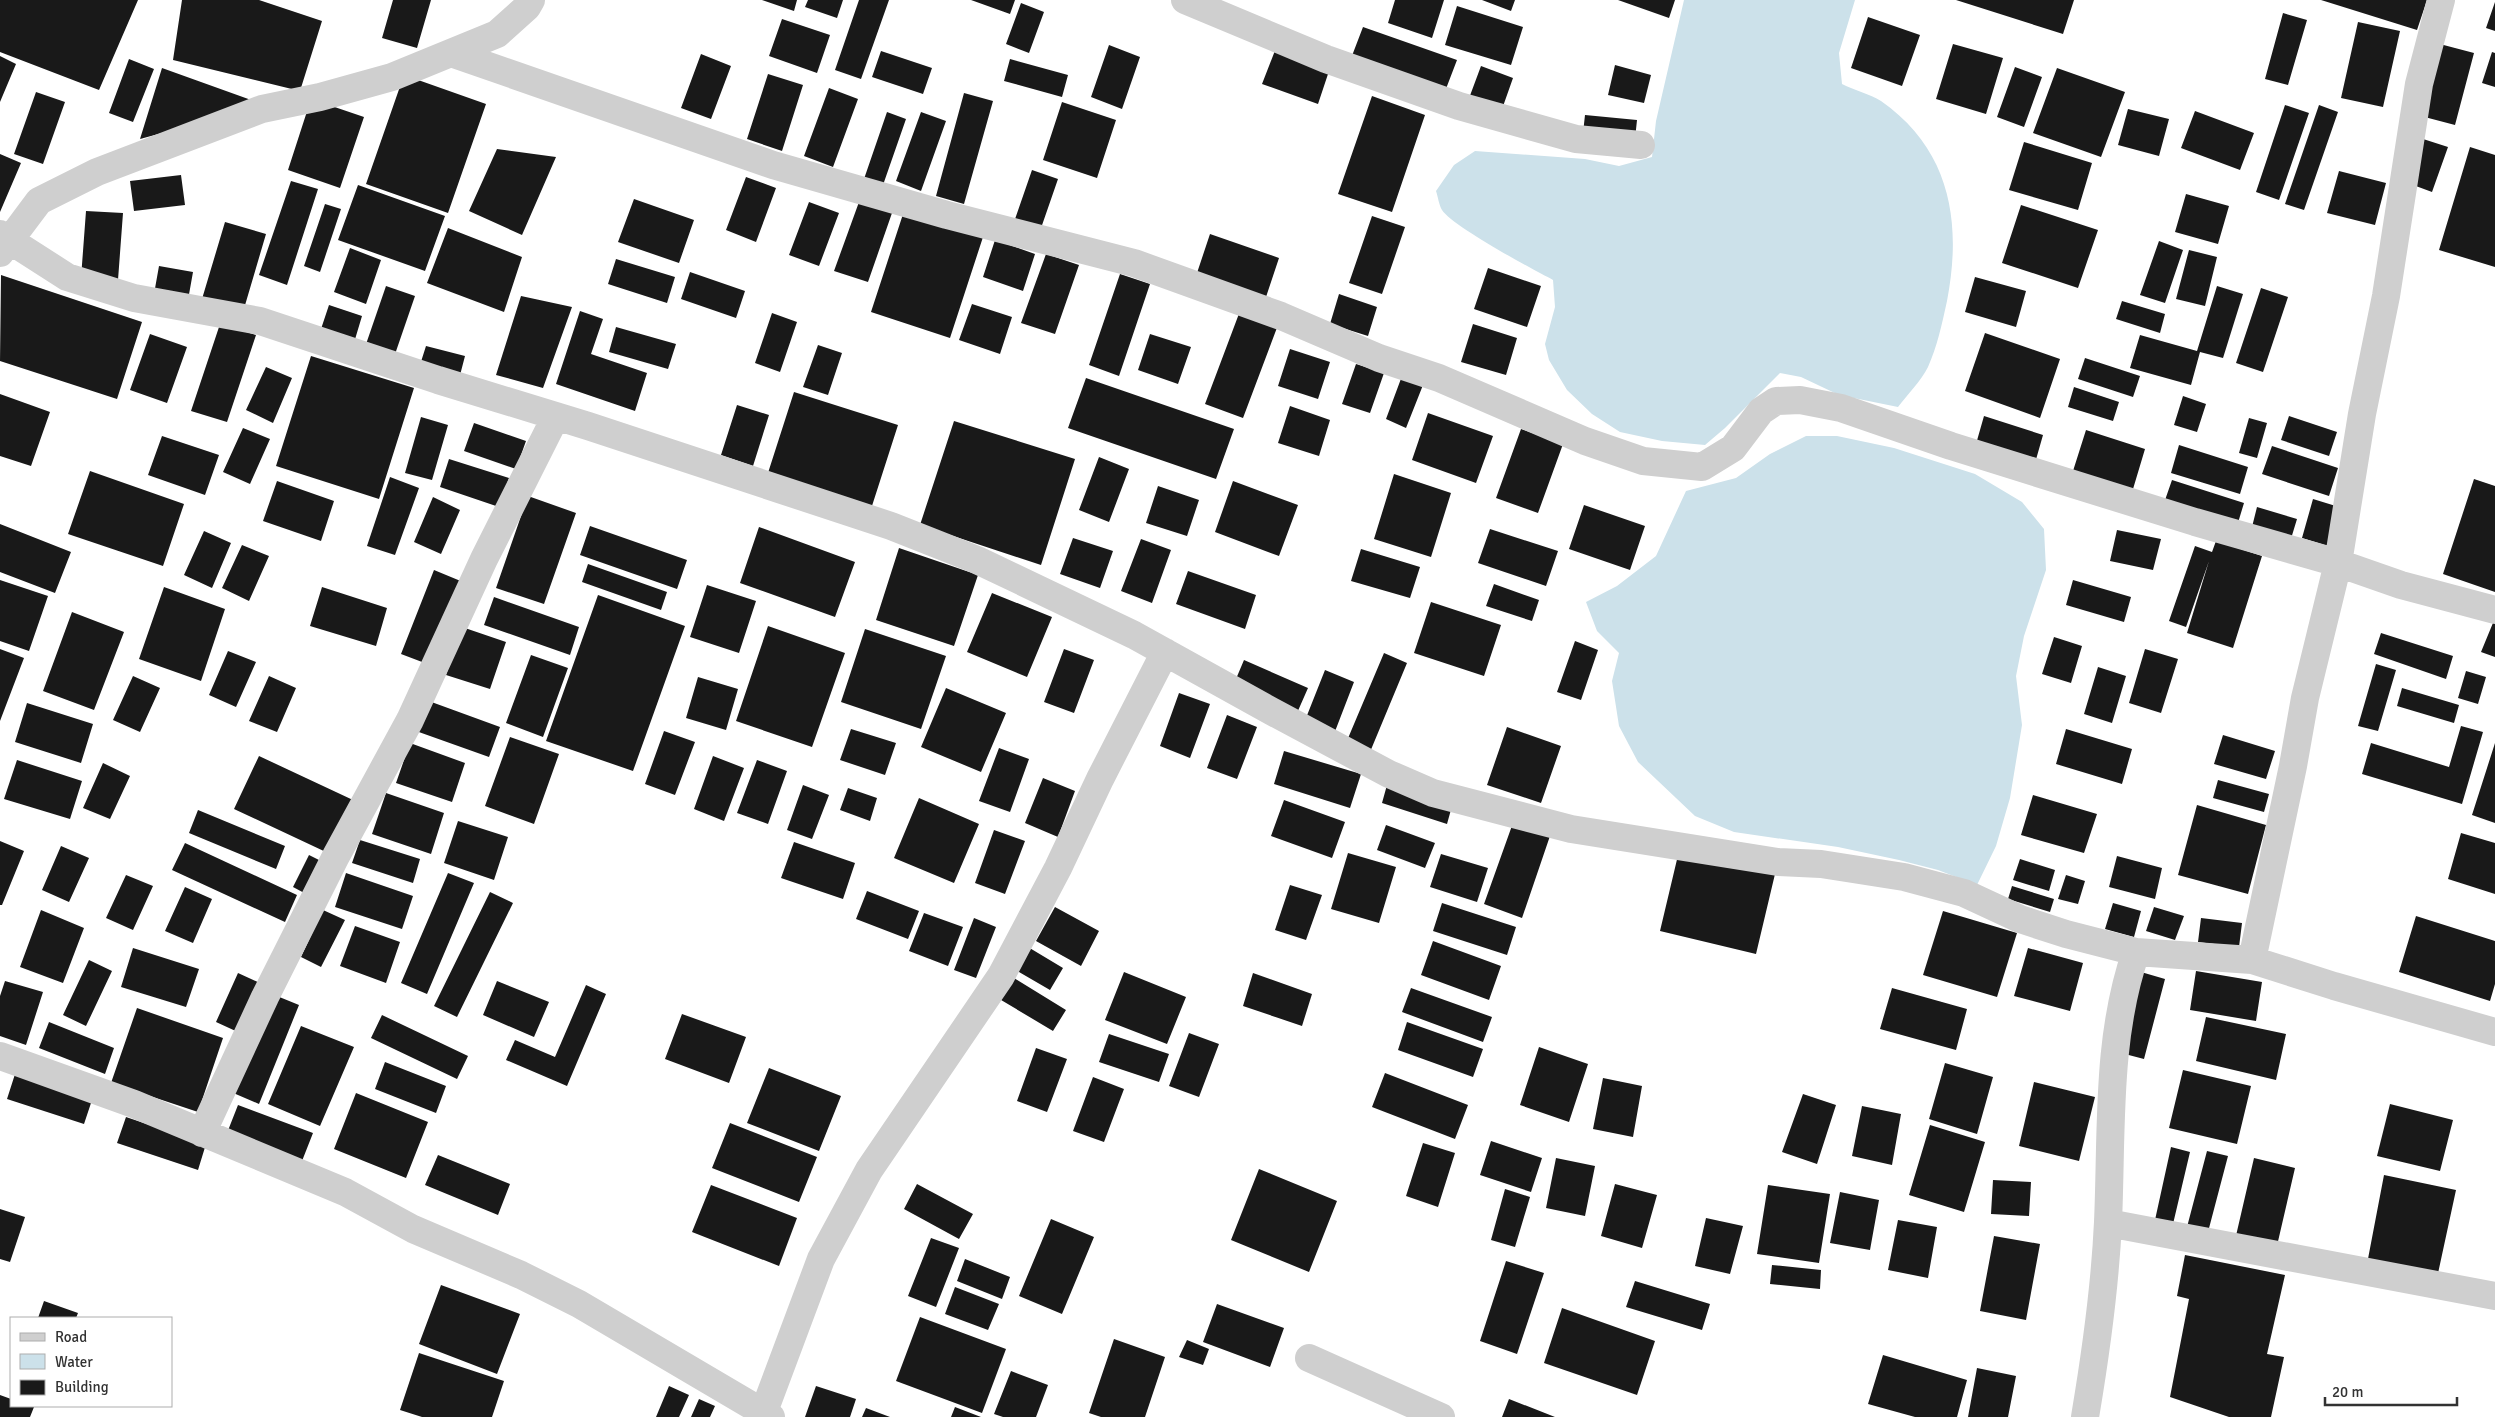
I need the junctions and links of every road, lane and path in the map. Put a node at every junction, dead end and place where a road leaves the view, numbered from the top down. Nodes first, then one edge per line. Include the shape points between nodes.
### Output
1 (531, 0) edge
2 (1185, 0) edge
3 (2441, 0) edge
4 (451, 53) junction
5 (1642, 145) dead end
6 (3, 243) edge
7 (556, 416) junction
8 (2338, 563) junction
9 (2495, 610) edge
10 (1165, 652) junction
11 (2136, 952) junction
12 (2252, 960) junction
13 (2495, 1032) edge
14 (0, 1056) edge
15 (202, 1132) junction
16 (2108, 1223) junction
17 (2495, 1296) edge
18 (1309, 1358) dead end
19 (767, 1415) edge
20 (1441, 1417) edge
21 (2085, 1417) edge

1 - 4 street via 496,34
2 - 5 street via 1326,59 1458,106 1576,139
3 - 8 street via 2419,84 2386,296 2362,414
4 - 6 street via 392,77 262,110 97,172 39,201
4 - 8 street via 773,165 947,215 1134,263 1281,316 1379,358 1439,378 1584,441 1643,461 1702,467 1733,448 1747,426 1776,401 1800,400 1841,408 1951,446
6 - 7 street via 67,277 124,295 260,321
7 - 10 street via 891,526 977,560 1134,634
7 - 15 street via 484,559 410,720 336,856
8 - 9 street via 2400,585
8 - 12 street via 2305,698
10 - 11 street via 1389,774 1432,793 1571,829 1778,862 1822,864 1904,877 1964,893 2020,919 2066,934
10 - 19 street via 1001,976 869,1170 821,1259
11 - 12 street
11 - 16 street via 2128,977 2110,1093
12 - 13 street
14 - 15 street
15 - 19 street via 345,1192 413,1229 520,1275 588,1309
16 - 17 street
16 - 21 street via 2096,1353
18 - 20 street

